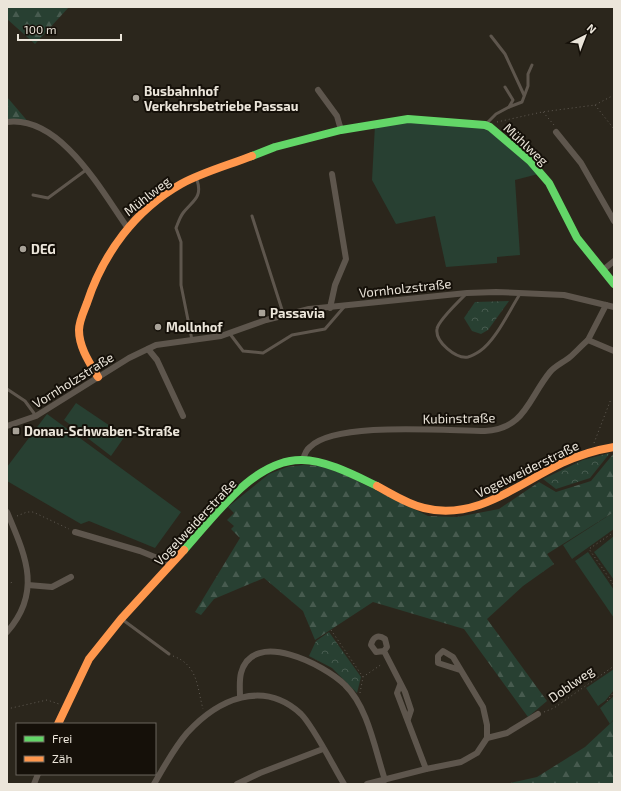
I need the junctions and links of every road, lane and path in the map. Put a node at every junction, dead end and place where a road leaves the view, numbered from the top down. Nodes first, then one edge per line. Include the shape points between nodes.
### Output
1 (491, 36) dead end
2 (532, 65) dead end
3 (505, 87) dead end
4 (318, 90) dead end
5 (524, 95) junction
6 (614, 95) edge
7 (595, 105) junction
8 (509, 107) junction
9 (542, 112) junction
10 (7, 122) edge
11 (488, 126) junction
12 (614, 129) edge
13 (341, 130) junction
14 (556, 132) joint
15 (86, 170) junction
16 (332, 174) dead end
17 (197, 179) junction
18 (33, 195) dead end
19 (252, 216) dead end
20 (614, 220) edge
21 (127, 227) junction
22 (614, 261) edge
23 (603, 270) junction
24 (614, 284) edge
25 (521, 292) junction
26 (467, 293) junction
27 (606, 305) junction
28 (345, 306) junction
29 (614, 307) edge
30 (330, 308) junction
31 (284, 316) junction
32 (230, 334) junction
33 (192, 340) junction
34 (588, 340) junction
35 (148, 348) junction
36 (614, 351) edge
37 (98, 377) junction
38 (7, 389) edge
39 (610, 399) dead end
40 (36, 416) junction
41 (183, 416) dead end
42 (7, 426) edge
43 (594, 445) dead end
44 (614, 447) edge
45 (303, 460) junction
46 (7, 512) edge
47 (10, 518) junction
48 (75, 532) joint
49 (614, 532) edge
50 (172, 564) junction
51 (71, 577) dead end
52 (12, 582) dead end
53 (7, 584) edge
54 (28, 585) junction
55 (614, 585) edge
56 (121, 618) junction
57 (331, 630) dead end
58 (7, 632) edge
59 (384, 651) dead end
60 (169, 654) joint
61 (388, 660) junction
62 (614, 666) edge
63 (460, 670) dead end
64 (363, 677) junction
65 (614, 692) edge
66 (240, 697) junction
67 (358, 701) junction
68 (606, 701) dead end
69 (65, 707) junction
70 (7, 709) edge
71 (538, 714) joint
72 (206, 717) junction
73 (58, 723) edge
74 (487, 738) junction
75 (323, 749) junction
76 (426, 769) junction
77 (385, 780) junction
78 (154, 784) edge
79 (237, 784) edge
80 (344, 784) edge
81 (367, 784) edge

1 - 5 lane via 505,54
2 - 5 lane
3 - 8 lane via 513,100
4 - 13 street via 337,116
5 - 8 lane via 522,102
6 - 7 path
7 - 9 path
7 - 12 path
8 - 11 lane via 496,114
9 - 11 path
9 - 14 path via 556,128
10 - 15 street via 30,124 43,130 62,143
11 - 13 street, Mühlweg via 408,119
11 - 23 street, Mühlweg via 530,161 549,183 577,238
13 - 17 street, Mühlweg via 275,147
14 - 20 street via 582,164
15 - 18 lane via 48,198
15 - 21 street
16 - 30 street via 346,259 335,284
17 - 21 street, Mühlweg via 182,184 164,196
17 - 33 lane via 199,186 196,200 183,213 176,228 181,242 181,285
19 - 31 lane
21 - 37 street, Mühlweg via 98,272 79,328 85,355
22 - 23 street
23 - 24 street, Mühlweg
25 - 26 street, Vornholzstraße
25 - 26 lane, Vornholzstraße via 489,343 468,357 455,354 442,344 436,335 437,327
25 - 27 street, Vornholzstraße via 564,295
26 - 28 street, Vornholzstraße
27 - 29 street, Vornholzstraße
27 - 34 street, Kubinstraße
28 - 30 street, Vornholzstraße
28 - 32 lane, Vornholzstraße via 325,329 292,335 262,353 243,351
30 - 31 street, Vornholzstraße via 309,309
31 - 32 street, Vornholzstraße
32 - 33 street, Vornholzstraße
33 - 35 street, Vornholzstraße via 167,342
34 - 36 street
34 - 45 street, Kubinstraße via 551,371 526,411 506,427 496,431 354,431 314,443 309,447
35 - 37 street, Vornholzstraße
35 - 41 street via 157,360
37 - 40 street, Vornholzstraße
38 - 40 lane via 25,401
39 - 43 path
40 - 42 street, Vornholzstraße
44 - 45 street, Vogelweiderstraße via 593,451 562,463 488,503 460,510 441,511 405,501 355,475
45 - 50 street, Vogelweiderstraße via 273,466 260,473 218,511
46 - 47 street
47 - 48 path via 33,512
47 - 54 street via 27,564
48 - 50 street via 140,551
49 - 55 path via 590,549
50 - 56 street, Vogelweiderstraße
51 - 54 street via 52,587
52 - 53 path
54 - 58 street via 21,614
56 - 60 lane
56 - 69 street, Vogelweiderstraße via 89,659
57 - 64 path
59 - 61 street
60 - 72 path via 184,660 192,670
61 - 64 path
61 - 76 street via 400,685 397,693
62 - 71 path, Doblweg via 554,708
63 - 74 street via 483,707
64 - 67 path
65 - 68 path
66 - 67 street via 241,672 245,664 252,657 269,652 301,658 324,668 345,685
66 - 72 street via 222,705
66 - 75 street via 273,697 290,705 302,715
67 - 77 street
69 - 70 path via 47,700
69 - 73 street, Vogelweiderstraße
71 - 74 street via 506,734
72 - 78 street via 187,733
74 - 76 street via 477,753 461,762
75 - 79 street
75 - 80 street
76 - 77 street
77 - 81 street

